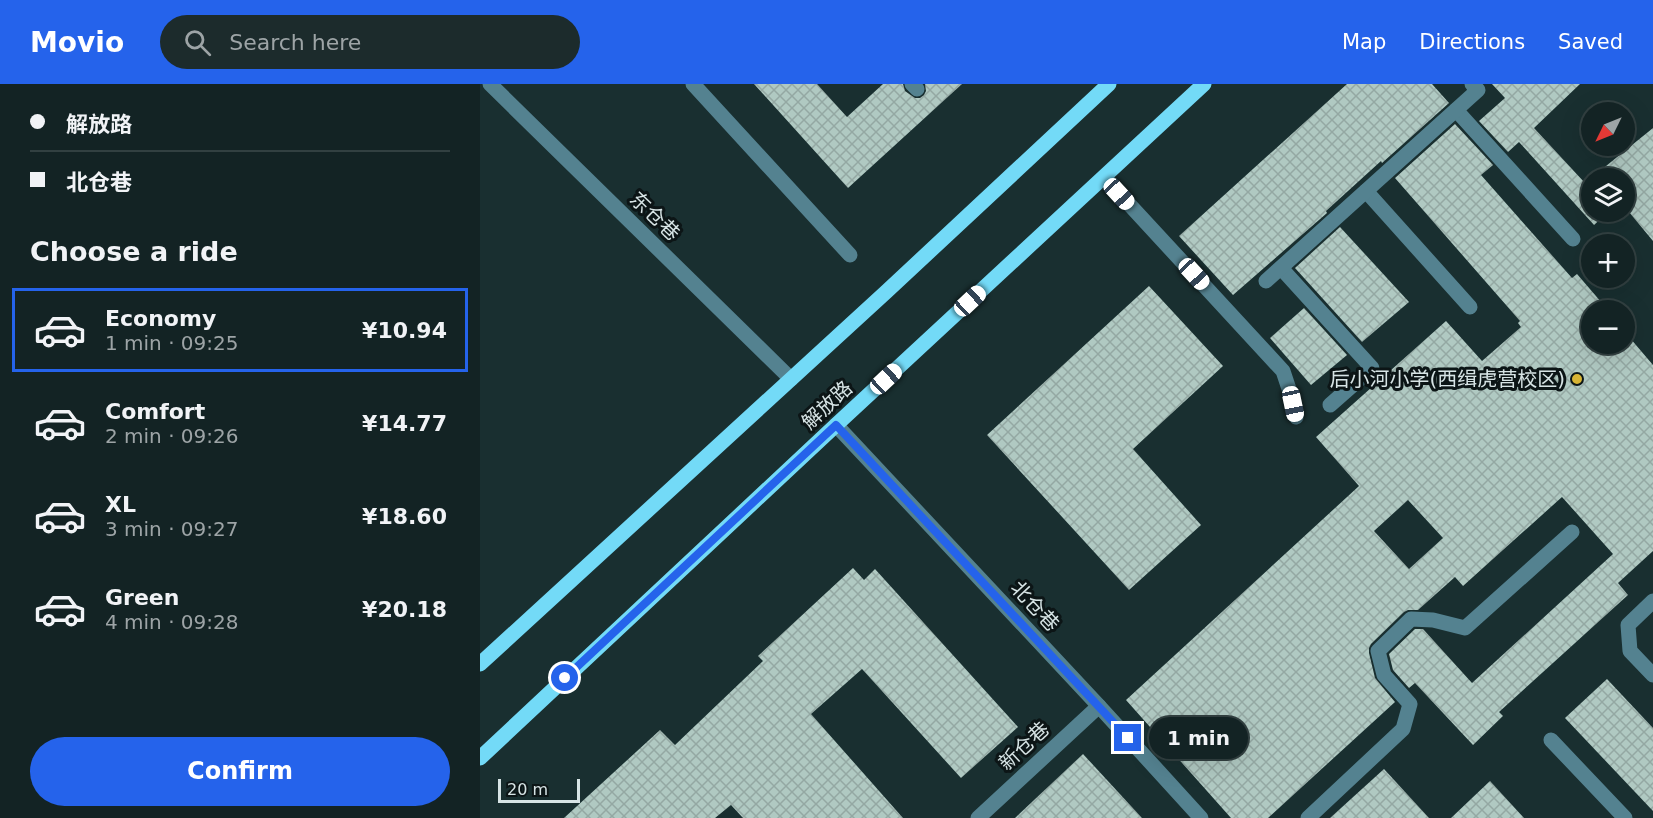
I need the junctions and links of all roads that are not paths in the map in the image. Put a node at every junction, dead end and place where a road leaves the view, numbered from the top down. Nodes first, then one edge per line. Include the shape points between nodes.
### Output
1 (490, 84) edge
2 (693, 84) edge
3 (1109, 84) edge
4 (1204, 84) edge
5 (1472, 84) edge
6 (1456, 110) junction
7 (1104, 177) junction
8 (1366, 191) junction
9 (1573, 239) dead end
10 (850, 255) dead end
11 (1281, 268) junction
12 (1266, 281) dead end
13 (1470, 307) dead end
14 (791, 379) junction
15 (1330, 405) dead end
16 (1296, 417) dead end
17 (836, 425) junction
18 (1572, 532) dead end
19 (1653, 601) edge
20 (480, 664) edge
21 (1653, 675) edge
22 (1099, 706) junction
23 (1551, 740) dead end
24 (480, 758) edge
25 (978, 818) edge
26 (1201, 818) edge
27 (1308, 818) edge
28 (1625, 818) edge

1 - 14 street, 东仓巷
2 - 10 street
3 - 14 main road
4 - 7 main road, 解放路
5 - 6 street via 1478,90
6 - 8 street
6 - 9 street
7 - 16 street via 1283,371
7 - 17 main road, 解放路
8 - 11 street
8 - 13 street
11 - 12 street
11 - 15 street via 1372,368
14 - 20 main road
17 - 22 street, 北仓巷
17 - 24 main road, 解放路
18 - 27 street via 1465,628 1411,619 1378,651 1384,675 1410,704 1403,729
19 - 21 street via 1628,625 1630,651
22 - 25 street, 新仓巷
22 - 26 street, 北仓巷
23 - 28 street

